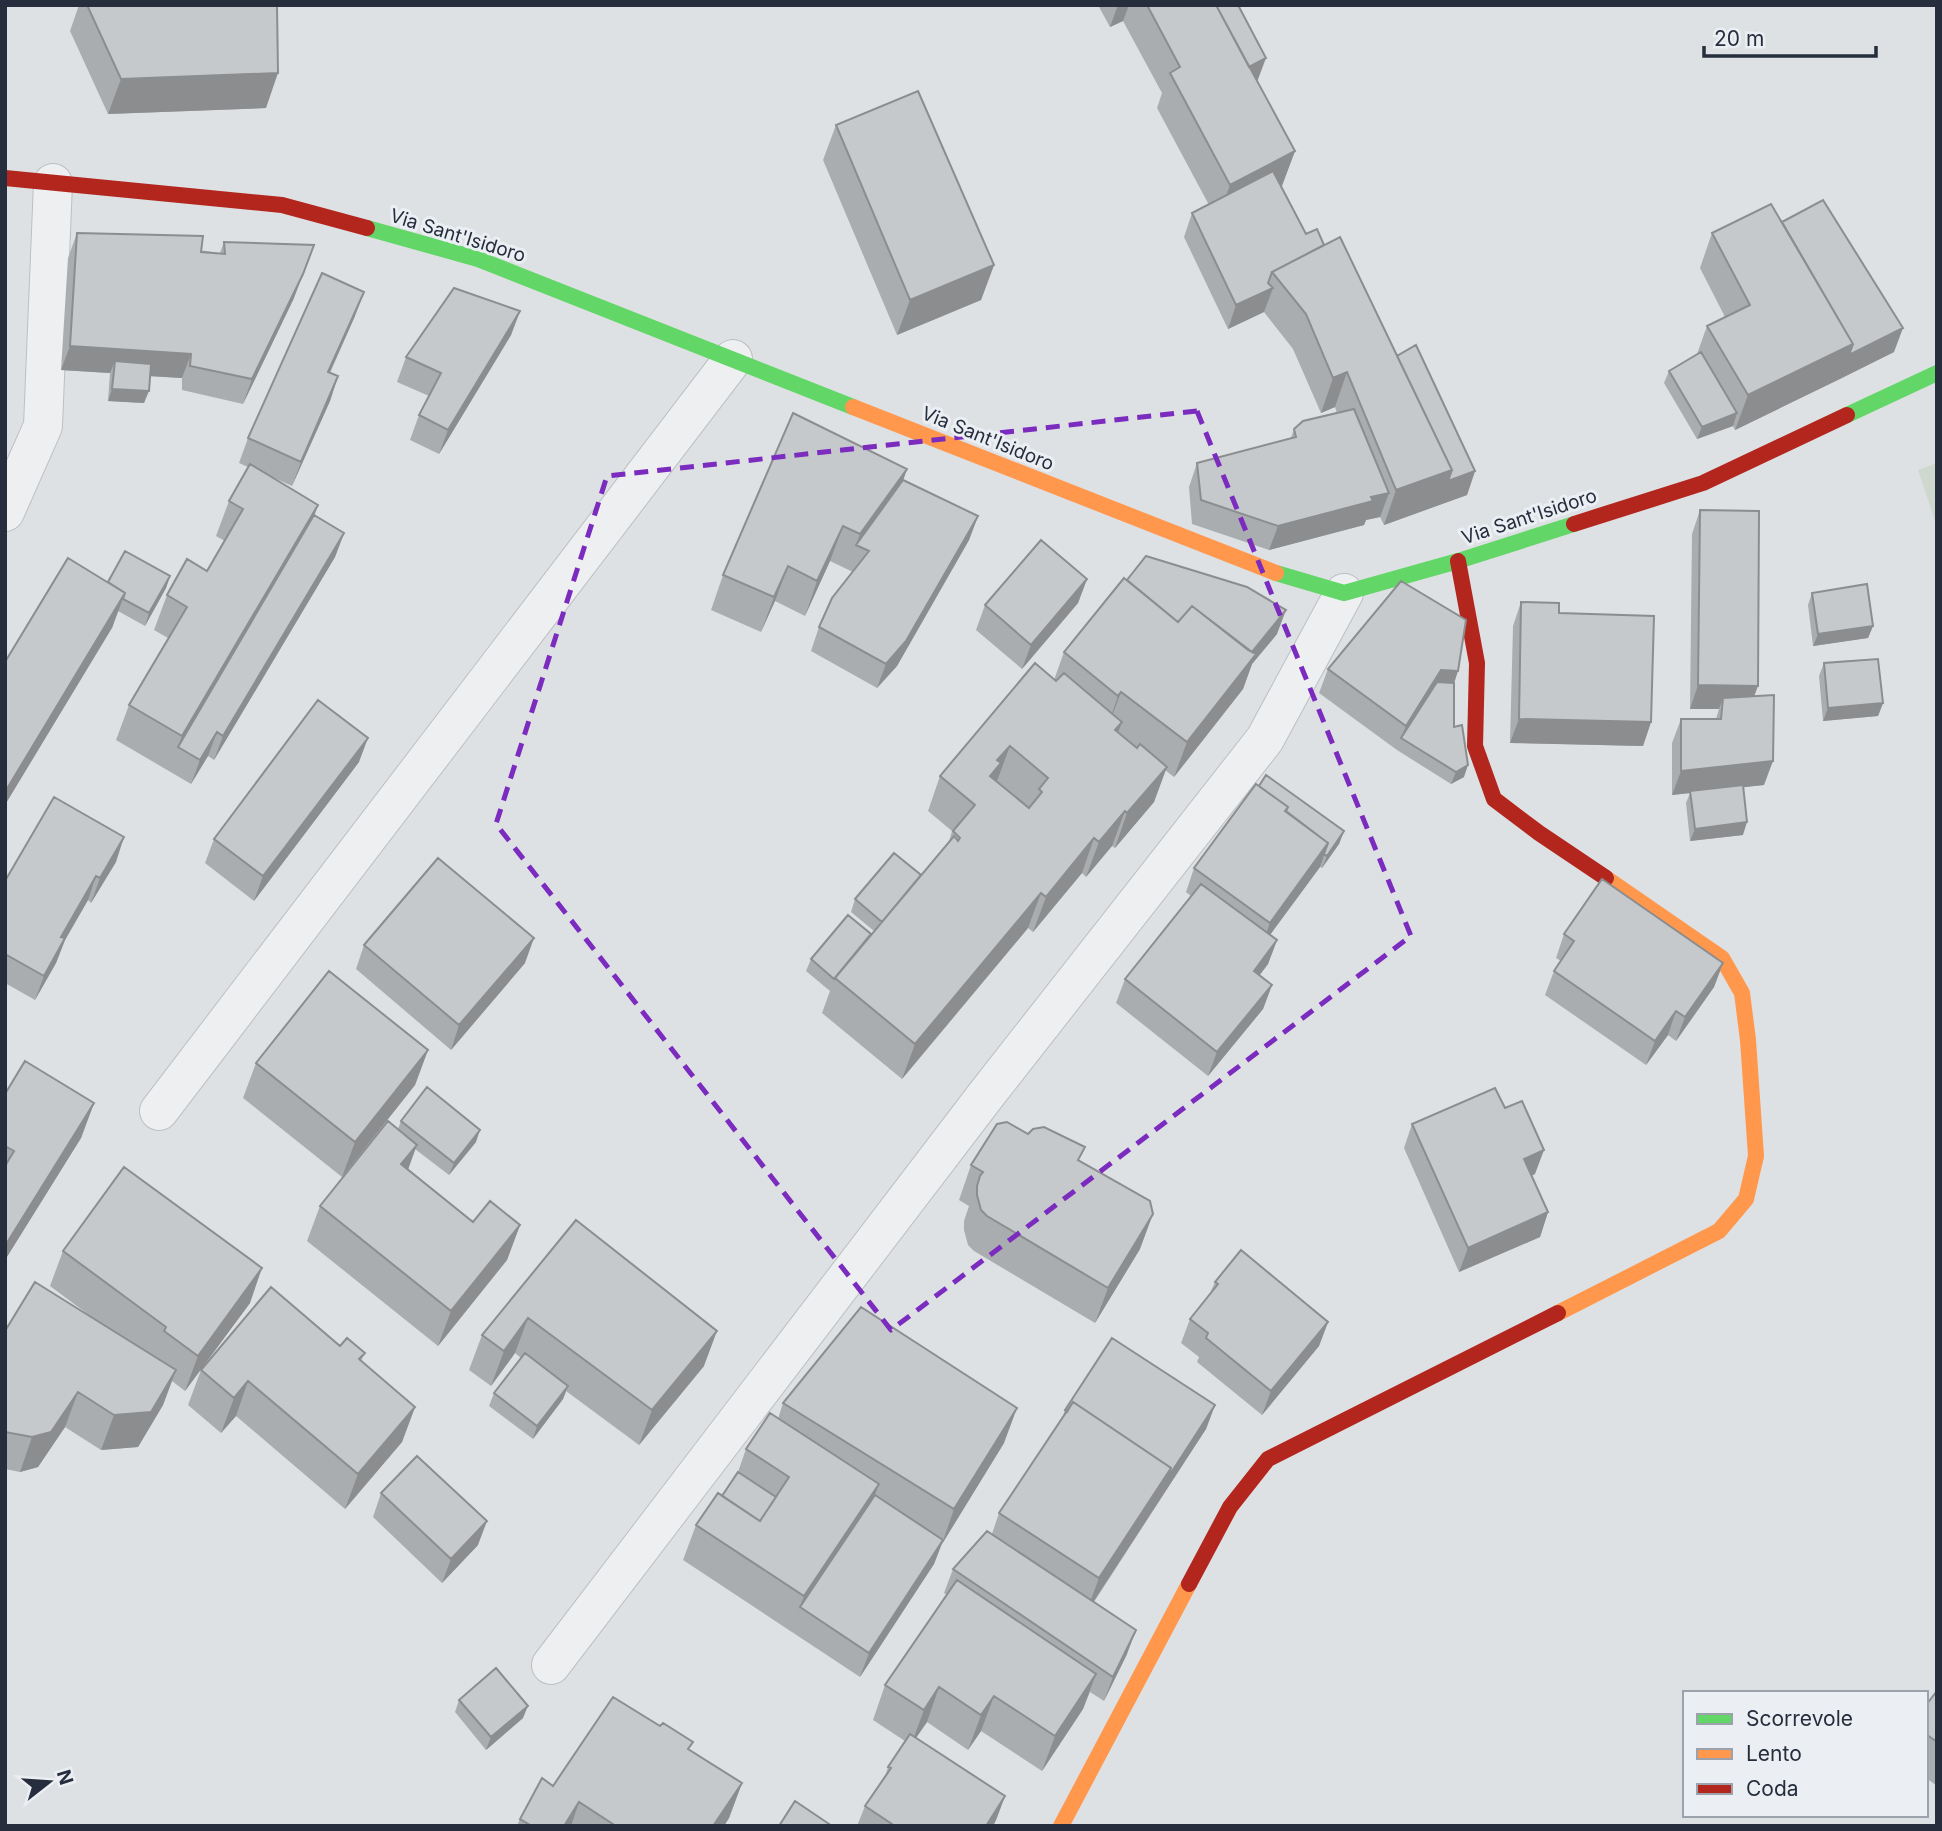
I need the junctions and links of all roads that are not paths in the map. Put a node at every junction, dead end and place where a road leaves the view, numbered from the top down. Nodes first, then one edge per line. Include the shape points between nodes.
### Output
1 (5, 178) edge
2 (53, 183) junction
3 (733, 359) junction
4 (1937, 373) edge
5 (5, 512) edge
6 (1458, 561) junction
7 (1344, 593) junction
8 (159, 1111) dead end
9 (551, 1665) dead end
10 (1061, 1826) edge

1 - 2 street, Via Sant'Isidoro
2 - 3 street, Via Sant'Isidoro via 282,205 478,259
2 - 5 street via 43,426
3 - 7 street, Via Sant'Isidoro via 1264,570
3 - 8 street
4 - 6 street, Via Sant'Isidoro via 1703,483
6 - 7 street, Via Sant'Isidoro
6 - 10 street via 1477,663 1475,746 1494,799 1722,958 1742,993 1756,1156 1746,1199 1719,1231 1268,1459 1230,1507
7 - 9 street via 1265,739 986,1095

